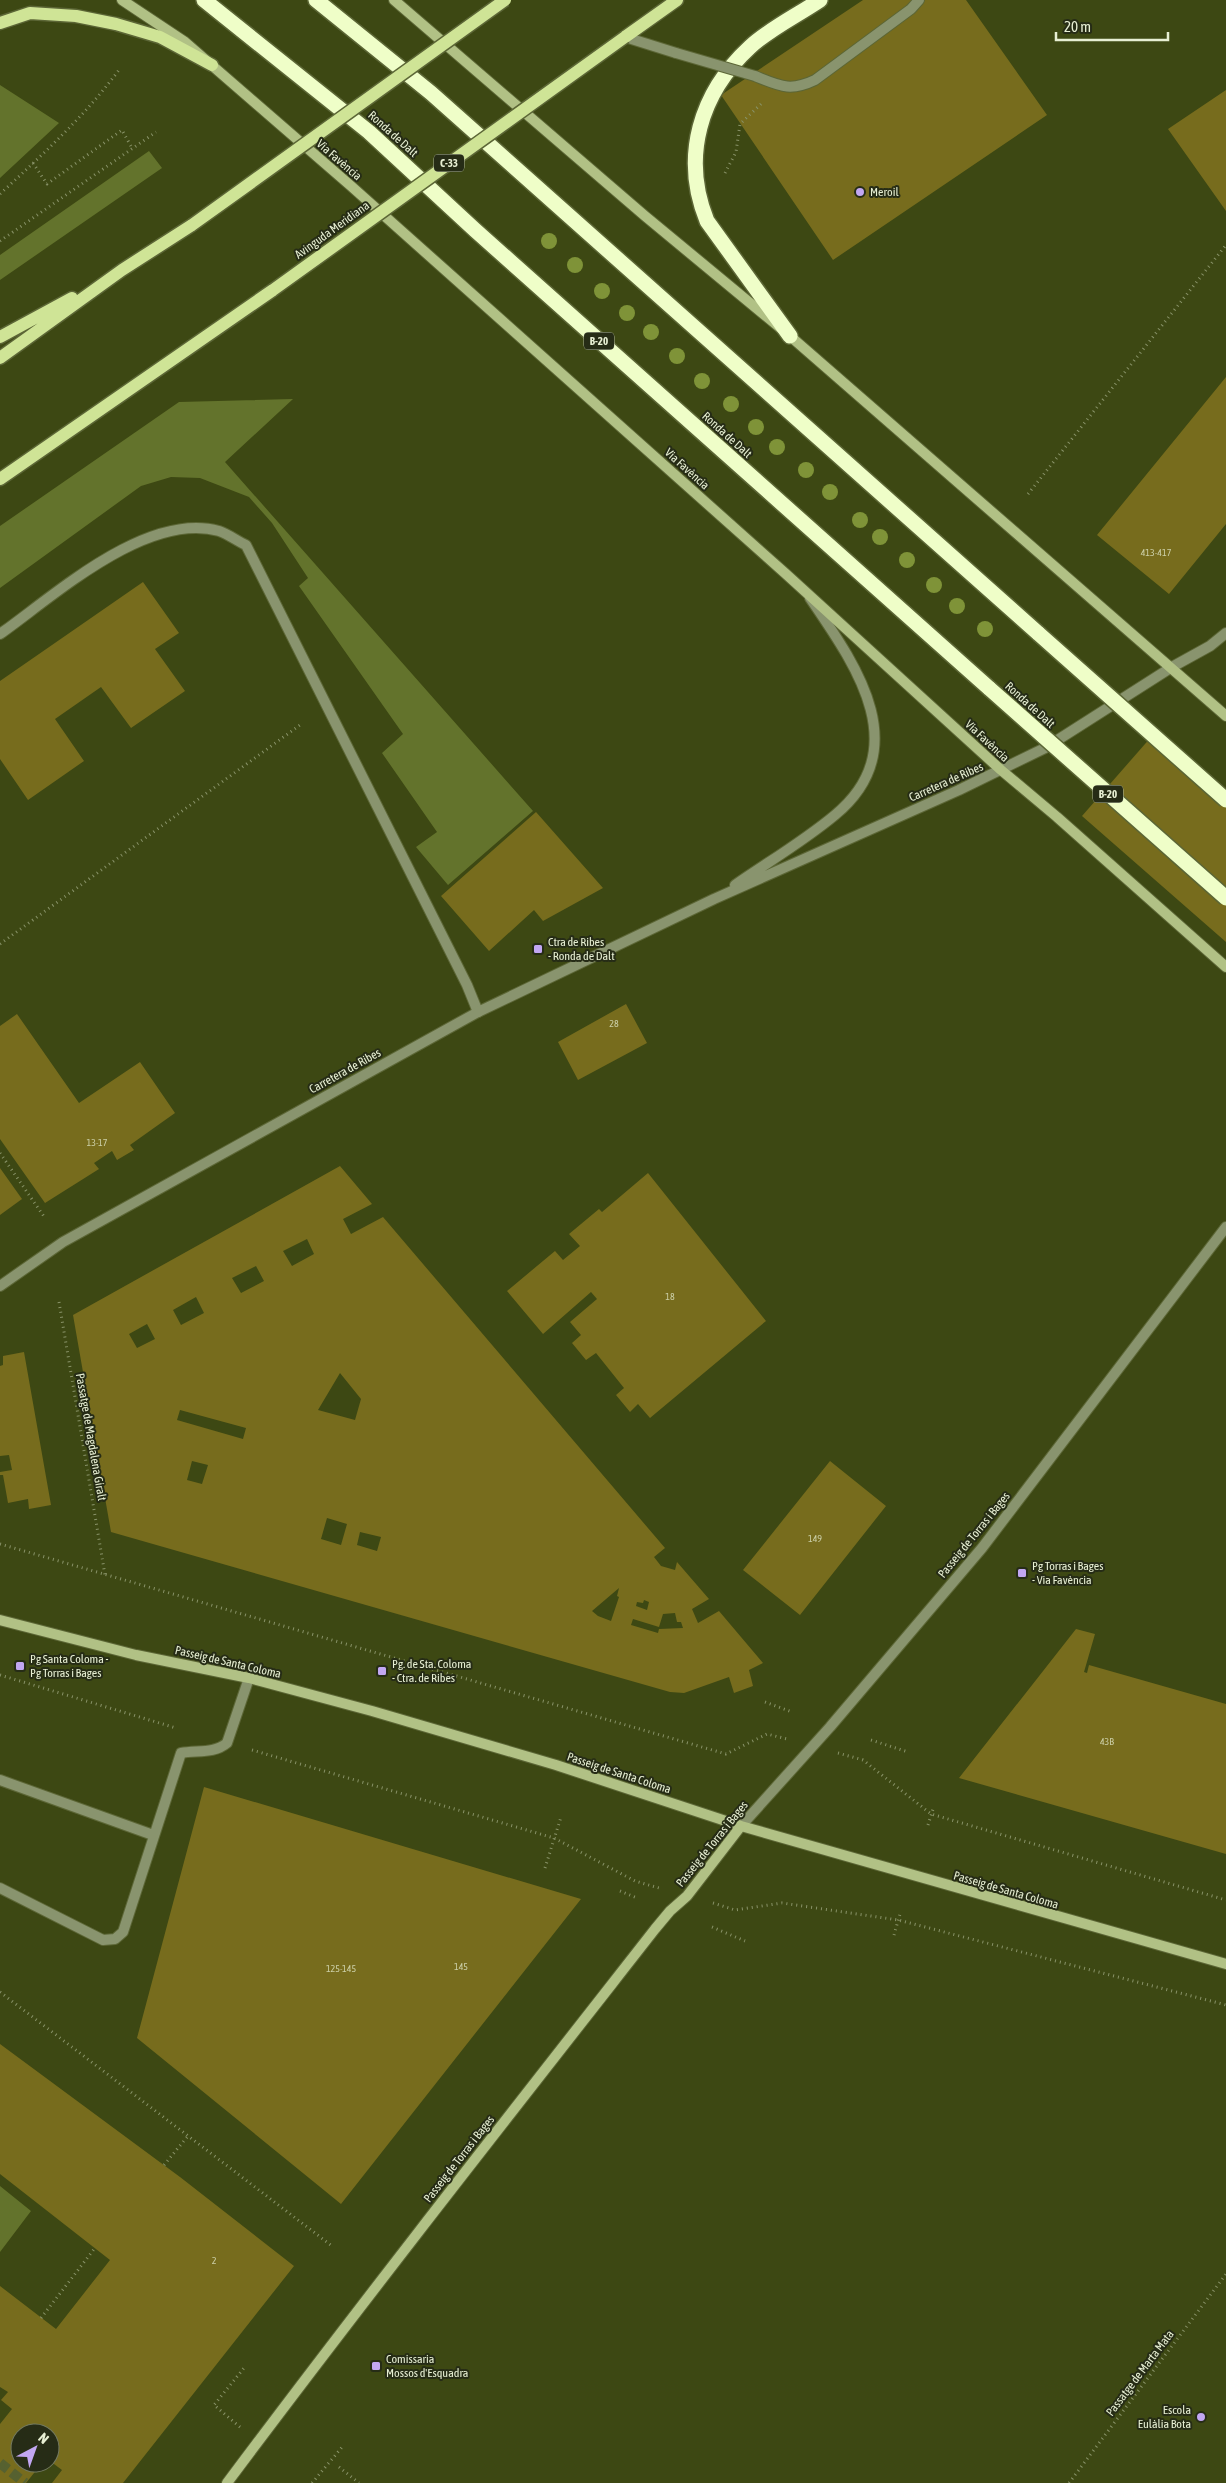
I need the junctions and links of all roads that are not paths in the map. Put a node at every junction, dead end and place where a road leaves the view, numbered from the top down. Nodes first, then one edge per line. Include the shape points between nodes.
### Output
1 (122, 0) edge
2 (204, 0) edge
3 (316, 0) edge
4 (394, 0) edge
5 (505, 0) edge
6 (677, 0) edge
7 (820, 0) edge
8 (919, 0) edge
9 (0, 22) edge
10 (624, 37) junction
11 (212, 65) junction
12 (122, 270) junction
13 (790, 336) junction
14 (0, 337) edge
15 (0, 358) edge
16 (0, 479) edge
17 (806, 593) junction
18 (1226, 633) edge
19 (0, 634) edge
20 (1172, 667) junction
21 (1226, 716) edge
22 (1001, 770) junction
23 (1226, 800) edge
24 (1226, 898) edge
25 (714, 899) junction
26 (1226, 967) edge
27 (478, 1012) junction
28 (1226, 1227) edge
29 (0, 1286) edge
30 (0, 1620) edge
31 (250, 1678) junction
32 (0, 1780) edge
33 (741, 1826) junction
34 (153, 1835) junction
35 (0, 1888) edge
36 (1226, 1964) edge
37 (227, 2483) edge

1 - 11 street, Via Favència via 185,42
2 - 24 highway, Ronda de Dalt / B-20, bridge via 369,132 482,237
3 - 23 highway, bridge via 422,85
4 - 13 street
5 - 12 main road, bridge via 192,225
6 - 10 main road, Avinguda Meridiana
7 - 13 highway via 751,46 733,66 709,102 700,124 695,152 698,200 707,220
8 - 10 street, bridge via 815,80 798,88 781,86
9 - 11 main road via 30,13 76,16 116,24 160,37
10 - 16 main road, Avinguda Meridiana / C-33, bridge via 273,290
11 - 17 street, Via Favència via 352,186
12 - 14 main road
12 - 15 main road
13 - 20 street
17 - 22 street, Via Favència
17 - 25 street, Carretera de Ribes via 859,674 870,706 875,736 874,760 858,790 836,815
18 - 20 street, Carretera de Ribes
19 - 27 street via 114,552 160,533 190,528 219,532 246,546 467,984
20 - 21 street
20 - 22 street, Carretera de Ribes via 1045,748
22 - 25 street, Carretera de Ribes
22 - 26 street, Via Favència
25 - 27 street, Carretera de Ribes
27 - 29 street, Carretera de Ribes via 63,1242
28 - 33 street, Passeig de Torras i Bages via 982,1548
30 - 31 street, Passeig de Santa Coloma via 126,1653
31 - 33 street, Passeig de Santa Coloma via 556,1766
31 - 34 street via 227,1743 212,1751 181,1753
32 - 34 street
33 - 36 street, Passeig de Santa Coloma
33 - 37 street, Passeig de Torras i Bages via 687,1896 655,1929 471,2164
34 - 35 street via 123,1932 115,1939 103,1940

